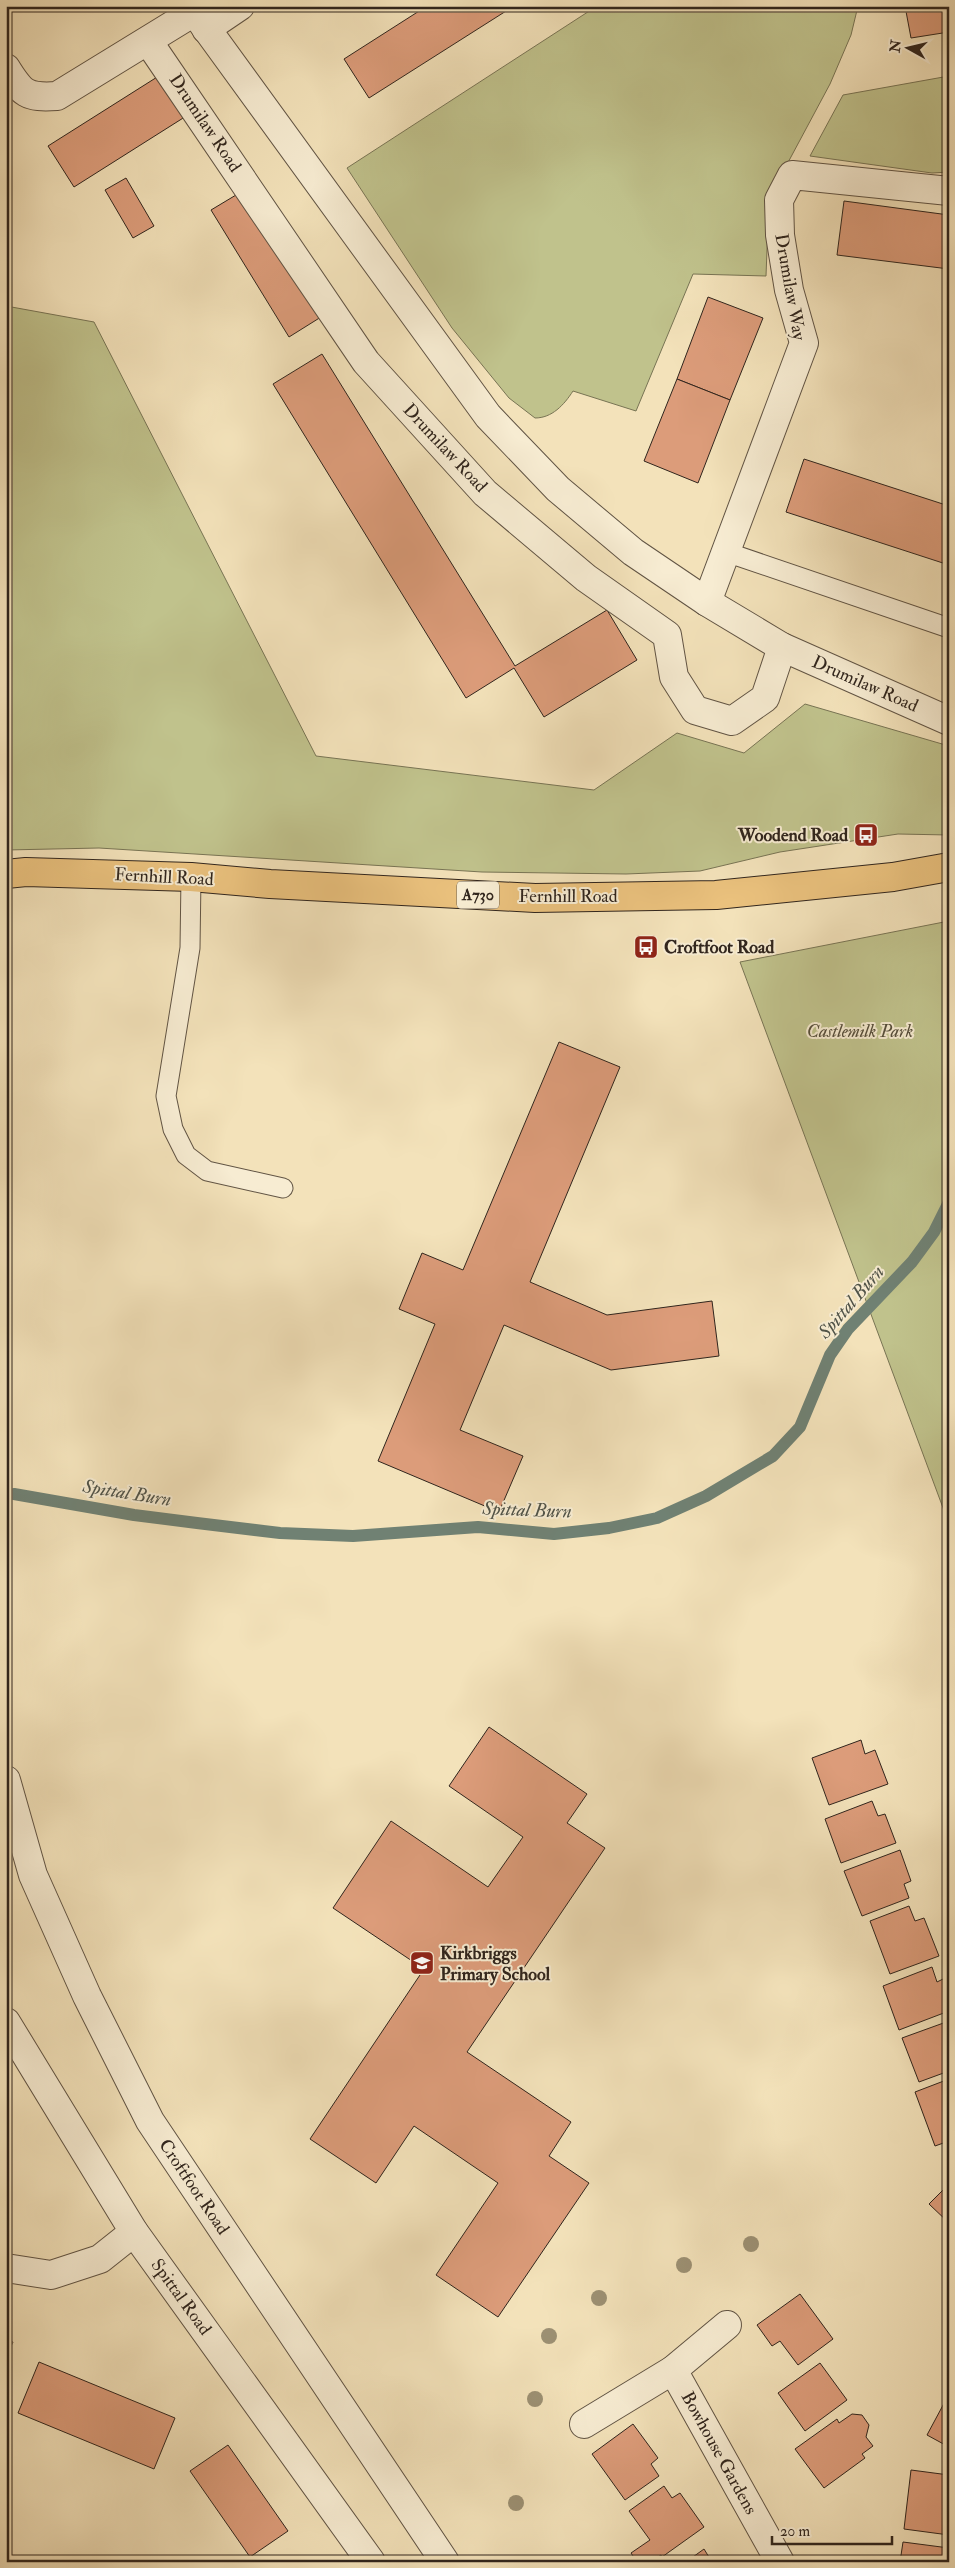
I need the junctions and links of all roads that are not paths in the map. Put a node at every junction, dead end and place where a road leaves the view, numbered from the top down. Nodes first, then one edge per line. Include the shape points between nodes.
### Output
1 (240, 6) edge
2 (196, 16) edge
3 (148, 41) junction
4 (6, 68) edge
5 (949, 190) edge
6 (726, 552) junction
7 (707, 602) junction
8 (949, 628) edge
9 (782, 648) junction
10 (949, 721) edge
11 (949, 867) edge
12 (6, 874) edge
13 (191, 877) junction
14 (282, 1188) dead end
15 (6, 1780) edge
16 (8, 2029) edge
17 (134, 2232) junction
18 (6, 2268) edge
19 (727, 2325) dead end
20 (673, 2370) junction
21 (584, 2424) dead end
22 (371, 2562) edge
23 (445, 2562) edge
24 (780, 2562) edge

1 - 2 street
2 - 3 street
2 - 7 street, Drumilaw Road via 488,416 558,489 634,552
3 - 4 street via 57,96 35,98 17,86
3 - 9 street, Drumilaw Road via 366,362 485,493 586,578 667,635 674,677 695,710 732,721 765,698
5 - 6 street, Drumilaw Way via 822,176 792,176 779,200 780,235 789,290 804,342
6 - 7 street, Drumilaw Way
6 - 8 lane
7 - 9 street, Drumilaw Road
9 - 10 street, Drumilaw Road
11 - 13 main road, Fernhill Road / A730 via 893,877 716,894 545,898
12 - 13 main road, Fernhill Road / A730
13 - 14 lane via 190,948 166,1096 173,1129 186,1155 207,1171
15 - 23 street, Croftfoot Road via 33,1875 87,1996 150,2121
16 - 17 street, Spittal Road
17 - 18 street via 100,2259 51,2275
17 - 22 street, Spittal Road
19 - 20 street, Bowhouse Gardens
20 - 21 street, Bowhouse Gardens
20 - 24 street, Bowhouse Gardens

